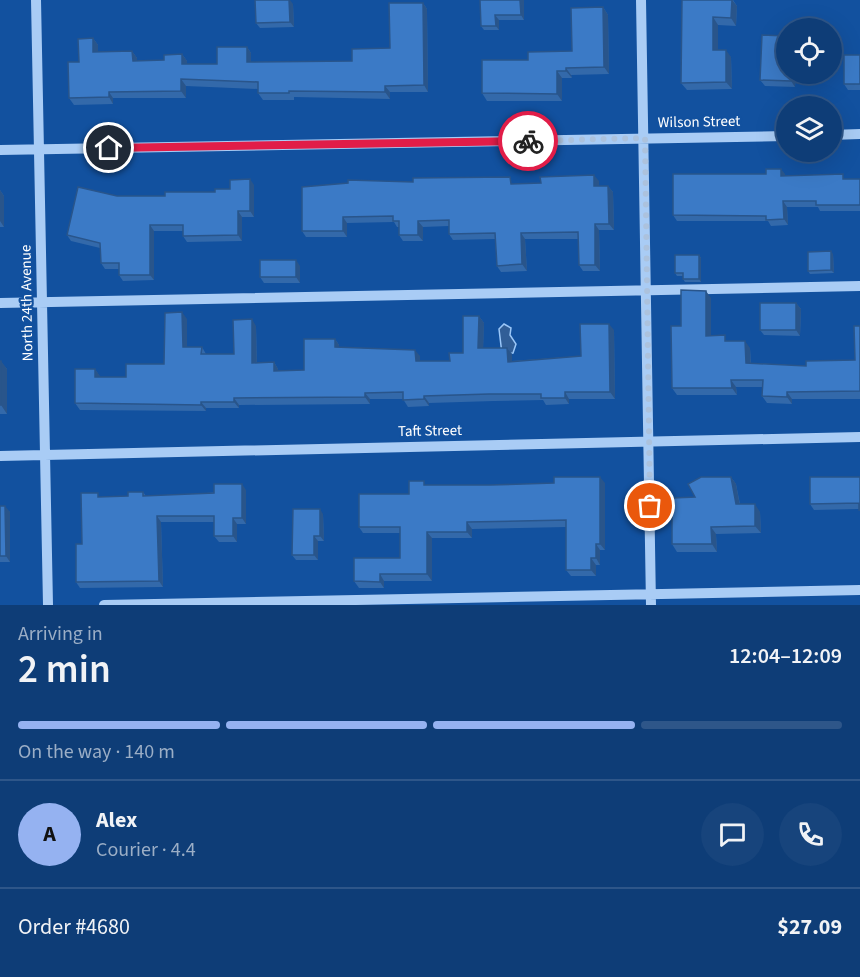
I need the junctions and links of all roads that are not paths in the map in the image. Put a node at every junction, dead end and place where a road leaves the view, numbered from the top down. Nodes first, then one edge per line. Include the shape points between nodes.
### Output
1 (36, 0) edge
2 (641, 0) edge
3 (860, 134) edge
4 (842, 135) edge
5 (776, 136) edge
6 (645, 138) junction
7 (39, 149) junction
8 (0, 150) edge
9 (860, 286) edge
10 (647, 289) junction
11 (42, 302) junction
12 (0, 303) edge
13 (860, 437) edge
14 (649, 441) junction
15 (46, 455) junction
16 (0, 456) edge
17 (860, 590) edge
18 (651, 592) junction
19 (48, 605) edge
20 (104, 605) edge
21 (651, 605) edge

1 - 7 street, North 24th Avenue
2 - 6 street
3 - 4 street
5 - 6 street, Wilson Street
6 - 7 street, Wilson Street
6 - 10 street
7 - 8 street, Wilson Street
7 - 11 street, North 24th Avenue
9 - 10 street
10 - 11 street
10 - 14 street
11 - 12 street
11 - 15 street, North 24th Avenue
13 - 14 street, Taft Street
14 - 15 street, Taft Street
14 - 18 street
15 - 16 street, Taft Street
15 - 19 street, North 24th Avenue
17 - 18 street
18 - 20 street
18 - 21 street

